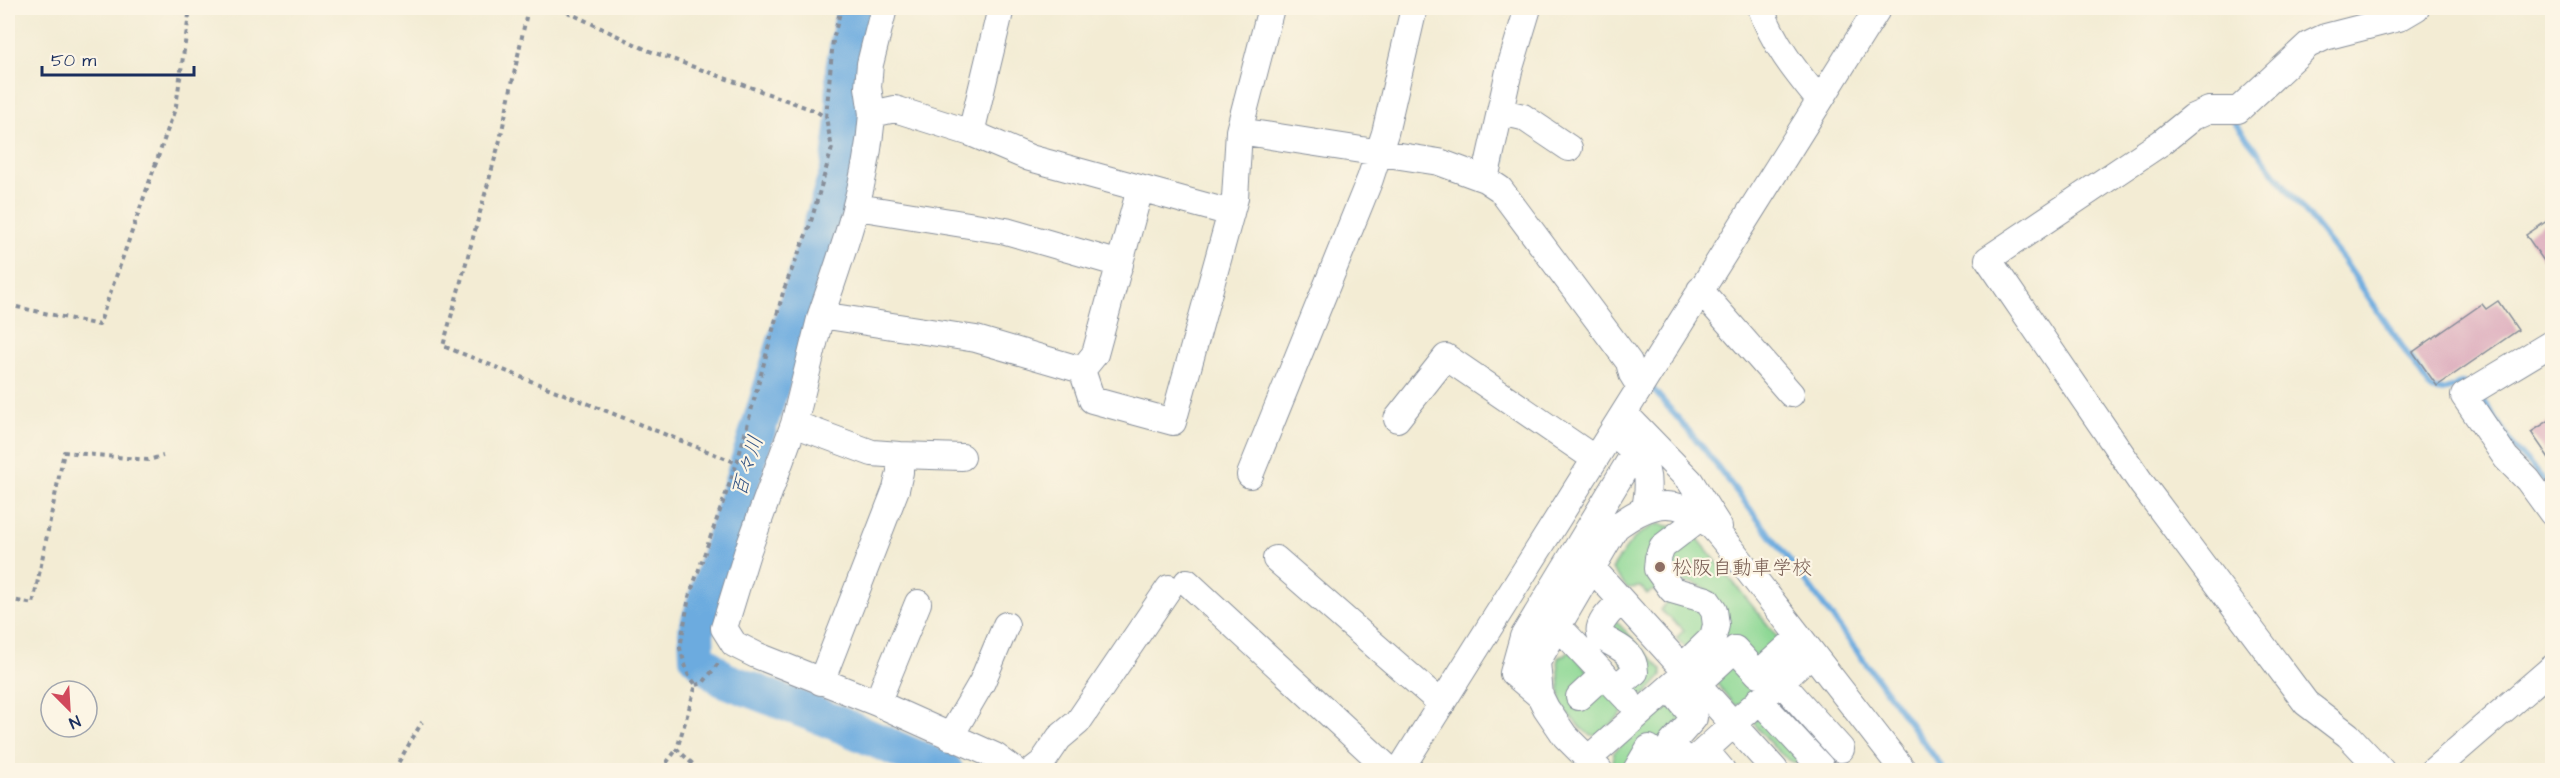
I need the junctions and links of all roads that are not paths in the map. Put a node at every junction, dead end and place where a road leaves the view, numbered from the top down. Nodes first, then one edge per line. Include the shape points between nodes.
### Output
1 (884, 8) edge
2 (1001, 8) edge
3 (1271, 8) edge
4 (1413, 8) edge
5 (1528, 8) edge
6 (1761, 8) edge
7 (1878, 8) edge
8 (2416, 8) edge
9 (1819, 100) junction
10 (872, 114) junction
11 (1509, 114) junction
12 (1239, 130) junction
13 (971, 133) junction
14 (1569, 148) dead end
15 (1379, 152) junction
16 (1485, 179) junction
17 (1140, 189) junction
18 (857, 207) junction
19 (1231, 213) junction
20 (1120, 264) junction
21 (1700, 290) junction
22 (821, 315) junction
23 (2553, 343) edge
24 (1082, 370) junction
25 (1640, 387) junction
26 (1791, 394) dead end
27 (1397, 419) dead end
28 (1618, 422) junction
29 (794, 424) junction
30 (1635, 452) junction
31 (900, 455) junction
32 (962, 457) dead end
33 (1595, 459) junction
34 (1250, 475) dead end
35 (1645, 508) junction
36 (1705, 511) junction
37 (2553, 513) edge
38 (1276, 560) dead end
39 (1592, 568) junction
40 (1621, 601) junction
41 (918, 603) dead end
42 (1006, 625) dead end
43 (1558, 626) junction
44 (1805, 645) junction
45 (2553, 668) edge
46 (1684, 678) junction
47 (1610, 681) junction
48 (1780, 681) junction
49 (821, 682) junction
50 (1456, 695) junction
51 (1540, 696) junction
52 (1578, 697) dead end
53 (1759, 700) junction
54 (877, 703) junction
55 (1640, 713) junction
56 (1732, 724) junction
57 (1867, 725) junction
58 (950, 737) junction
59 (1841, 749) junction
60 (1693, 761) edge
61 (1594, 765) edge
62 (1892, 766) edge
63 (1820, 769) edge
64 (1014, 771) edge
65 (1033, 771) edge
66 (1390, 771) edge
67 (1400, 771) edge
68 (1636, 771) edge
69 (1664, 771) edge
70 (1722, 771) edge
71 (1775, 771) edge
72 (2381, 771) edge
73 (2434, 771) edge

1 - 10 street via 870,64
2 - 13 street
3 - 12 street
4 - 15 street
5 - 11 street via 1509,70
6 - 9 street via 1791,66
7 - 9 street
8 - 72 street via 2399,18 2308,45 2228,110 2209,110 2193,117 1989,259 2142,484 2306,703 2348,735
9 - 21 street
10 - 13 street via 895,110
10 - 18 street
11 - 14 street
11 - 16 street
12 - 15 street
12 - 19 street
13 - 17 street via 1029,158
15 - 16 street via 1439,162
15 - 34 street
16 - 25 street via 1500,189 1623,353
17 - 19 street
17 - 20 street
18 - 20 street via 1006,231
18 - 22 street
19 - 24 street via 1173,422 1092,400
20 - 24 street via 1095,354
21 - 25 street
21 - 26 street
22 - 24 street via 976,339
22 - 29 street
23 - 37 street via 2464,396 2506,458
25 - 28 street
27 - 33 street via 1446,357
28 - 30 street
28 - 33 street
28 - 36 street via 1690,481
29 - 31 street via 872,453
29 - 49 street via 724,628 734,644
30 - 35 street via 1650,484
30 - 51 street via 1523,637 1513,673
31 - 32 street
31 - 49 street via 896,489
33 - 50 street
35 - 36 street via 1659,504
35 - 39 street via 1616,527
36 - 44 street
36 - 46 street via 1662,547 1658,558 1657,569 1672,590 1707,600 1714,610 1713,637
38 - 50 street
39 - 40 street
39 - 43 street
40 - 46 street
40 - 47 street via 1604,616 1600,633 1604,640 1628,652 1635,660 1635,672
41 - 54 street
42 - 58 street via 982,682
43 - 47 street
43 - 51 street via 1537,662
44 - 46 street via 1758,674 1735,649
44 - 48 street
44 - 57 street
45 - 73 street
46 - 55 street
46 - 56 street
46 - 60 street via 1694,718 1671,744
47 - 52 street
47 - 55 street
48 - 53 street
48 - 59 street
49 - 54 street
50 - 67 street
51 - 61 street via 1564,736
53 - 56 street
53 - 63 street
54 - 58 street
55 - 61 street
56 - 60 street
56 - 71 street
57 - 59 street
57 - 62 street
58 - 64 street via 995,756
59 - 63 street
60 - 70 street
65 - 66 street via 1059,738 1078,722 1178,585
68 - 69 street via 1649,748

